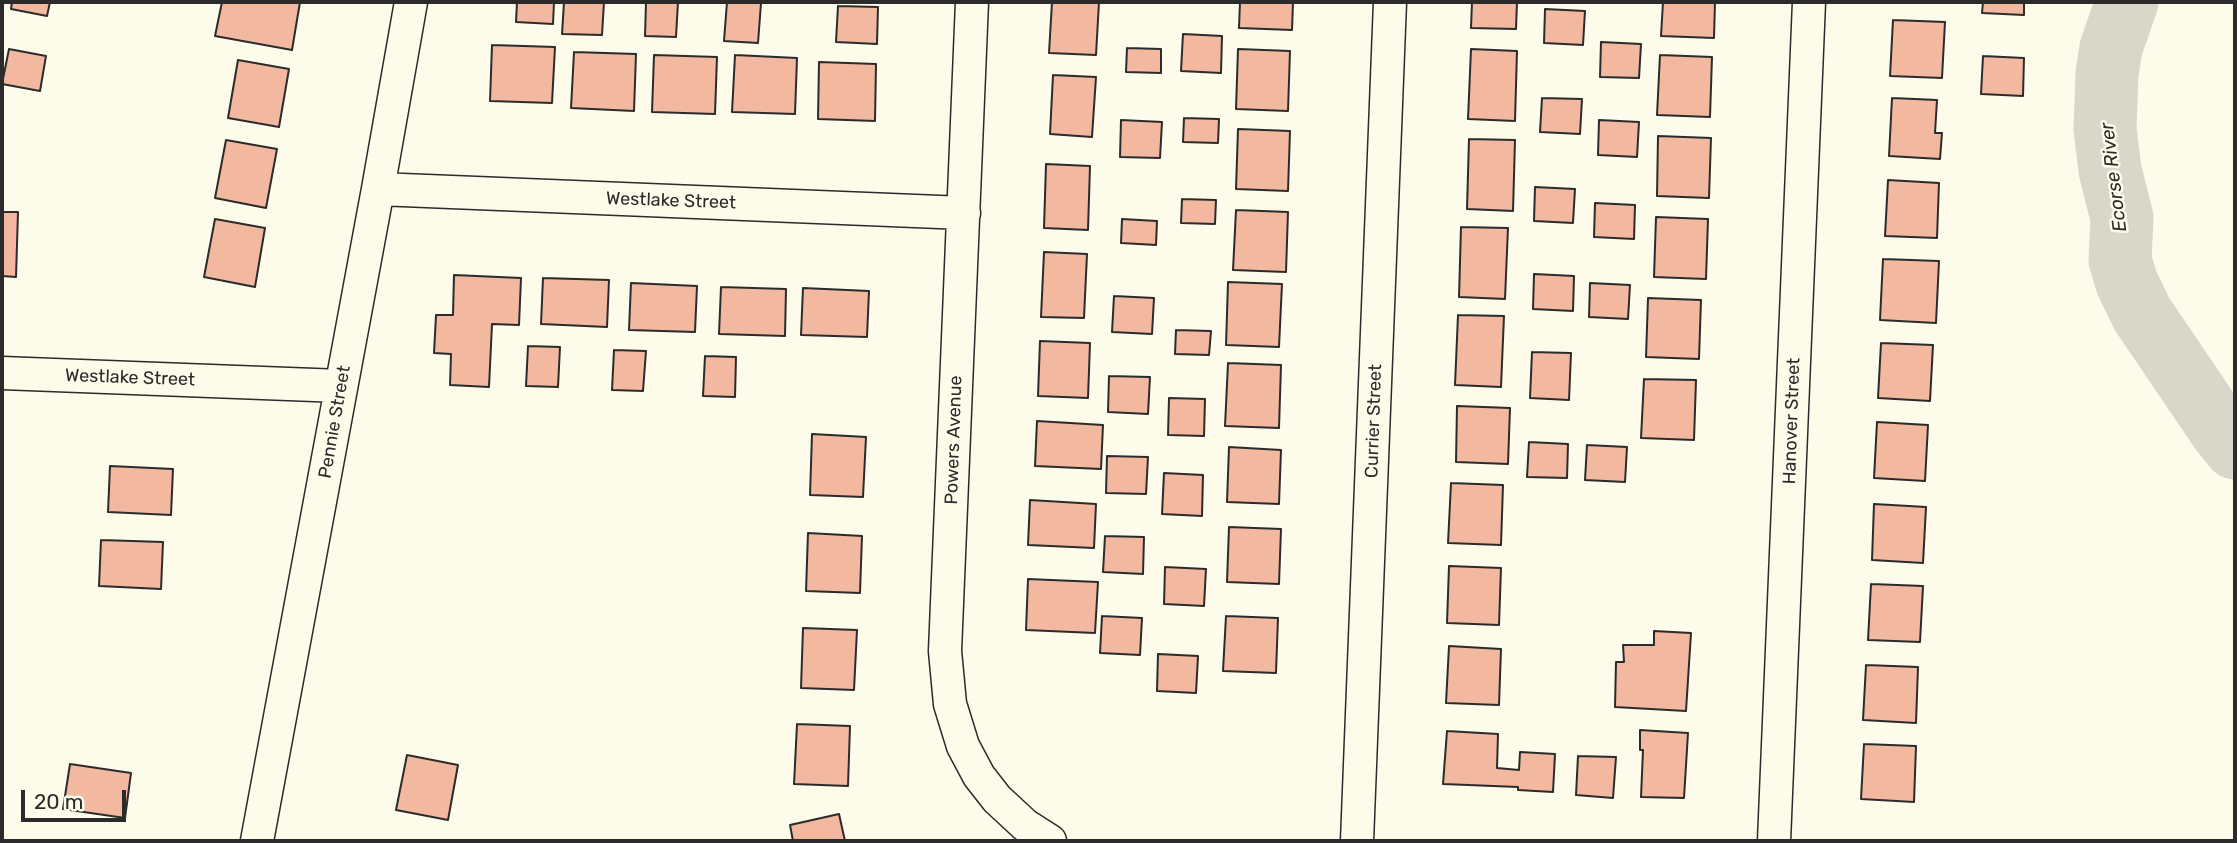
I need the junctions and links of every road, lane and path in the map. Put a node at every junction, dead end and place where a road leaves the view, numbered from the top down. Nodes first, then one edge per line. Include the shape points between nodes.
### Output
1 (411, 2) edge
2 (972, 2) edge
3 (1390, 2) edge
4 (1809, 2) edge
5 (378, 189) junction
6 (964, 213) junction
7 (2, 373) edge
8 (341, 386) junction
9 (257, 841) edge
10 (1051, 841) edge
11 (1357, 841) edge
12 (1774, 841) edge

1 - 5 street, Pennie Street
2 - 6 street, Powers Avenue
3 - 11 street, Currier Street
4 - 12 street, Hanover Street
5 - 6 street, Westlake Street
5 - 8 street, Pennie Street
6 - 10 street, Powers Avenue via 945,651 950,704 963,746 979,776 997,799
7 - 8 street, Westlake Street
8 - 9 street, Pennie Street

